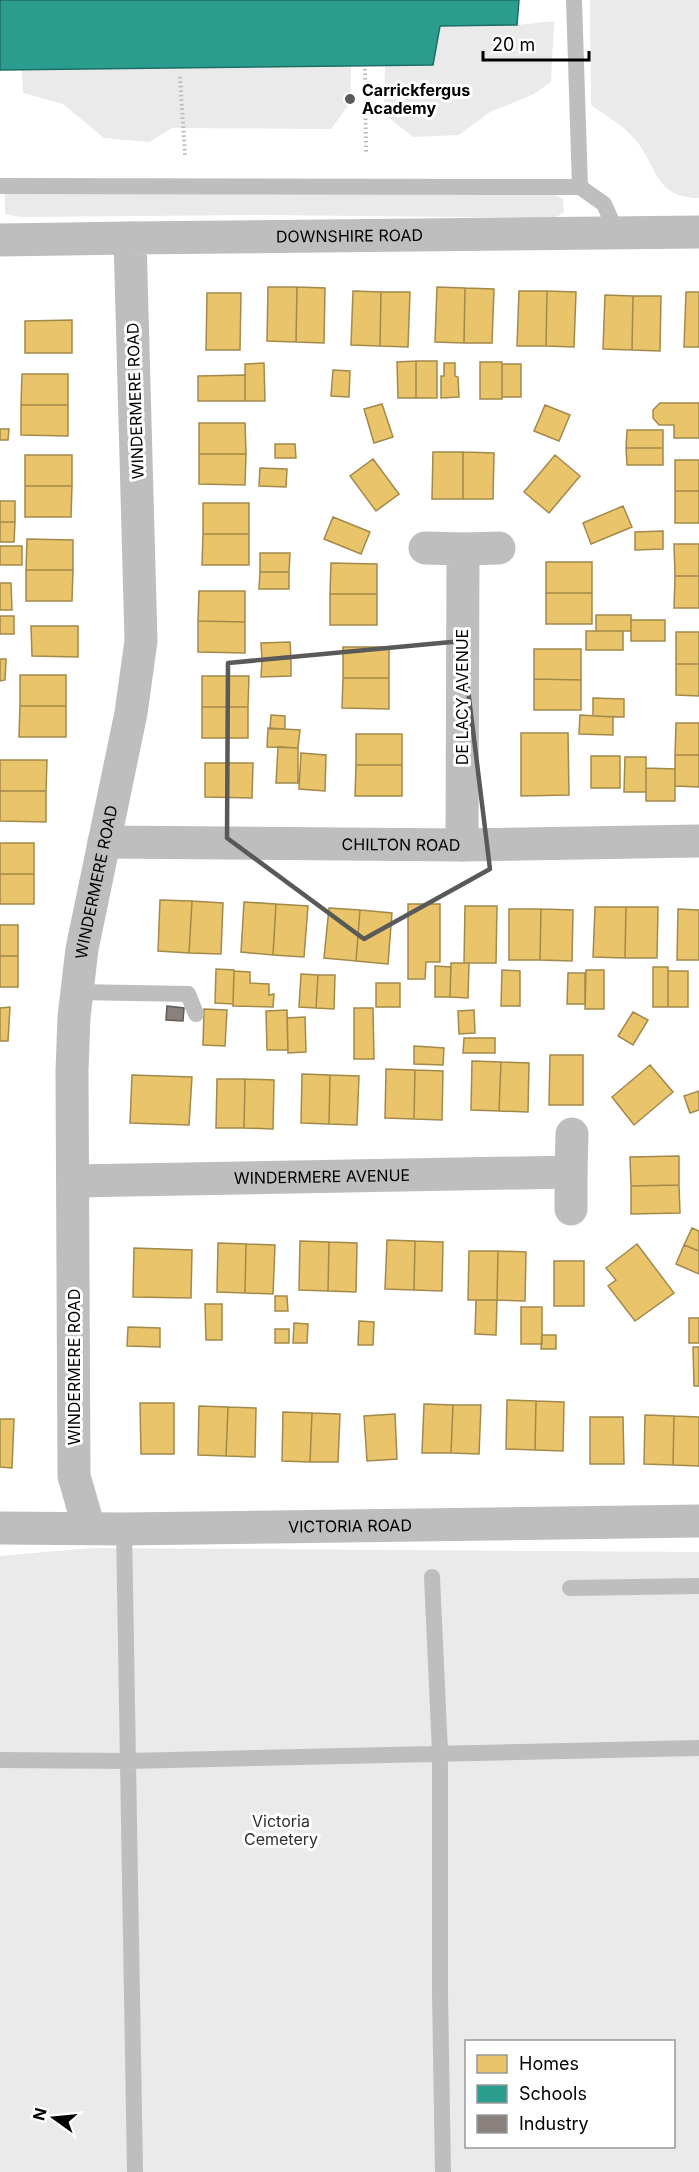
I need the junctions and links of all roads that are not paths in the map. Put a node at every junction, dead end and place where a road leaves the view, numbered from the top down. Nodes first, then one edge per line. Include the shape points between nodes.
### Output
1 (574, 0) edge
2 (0, 186) edge
3 (580, 187) junction
4 (699, 232) edge
5 (617, 233) junction
6 (130, 238) junction
7 (0, 240) edge
8 (425, 548) dead end
9 (499, 548) dead end
10 (463, 549) junction
11 (699, 841) edge
12 (104, 842) junction
13 (462, 845) junction
14 (76, 992) junction
15 (196, 1014) dead end
16 (572, 1134) dead end
17 (571, 1172) junction
18 (73, 1181) junction
19 (571, 1209) dead end
20 (699, 1521) edge
21 (0, 1528) edge
22 (89, 1528) junction
23 (124, 1529) junction
24 (432, 1577) dead end
25 (699, 1586) edge
26 (570, 1588) dead end
27 (699, 1748) edge
28 (440, 1752) junction
29 (0, 1760) edge
30 (127, 1761) junction
31 (135, 2172) edge
32 (443, 2172) edge

1 - 3 lane
2 - 3 lane
3 - 5 lane via 604,204
4 - 5 street, DOWNSHIRE ROAD
5 - 6 street, DOWNSHIRE ROAD
6 - 7 street, DOWNSHIRE ROAD
6 - 12 street, WINDERMERE ROAD via 141,641 136,690
8 - 10 street
9 - 10 street
10 - 13 street, DE LACY AVENUE
11 - 13 street, CHILTON ROAD
12 - 13 street, CHILTON ROAD
12 - 14 street, WINDERMERE ROAD
14 - 15 lane via 188,994
14 - 18 street, WINDERMERE ROAD
16 - 17 street
17 - 18 street, WINDERMERE AVENUE
17 - 19 street
18 - 22 street, WINDERMERE ROAD via 74,1476
20 - 23 street, VICTORIA ROAD
21 - 22 street, VICTORIA ROAD
22 - 23 street, VICTORIA ROAD
23 - 30 lane
24 - 28 lane
25 - 26 lane
27 - 28 lane
28 - 30 lane
28 - 32 lane
29 - 30 lane
30 - 31 lane

